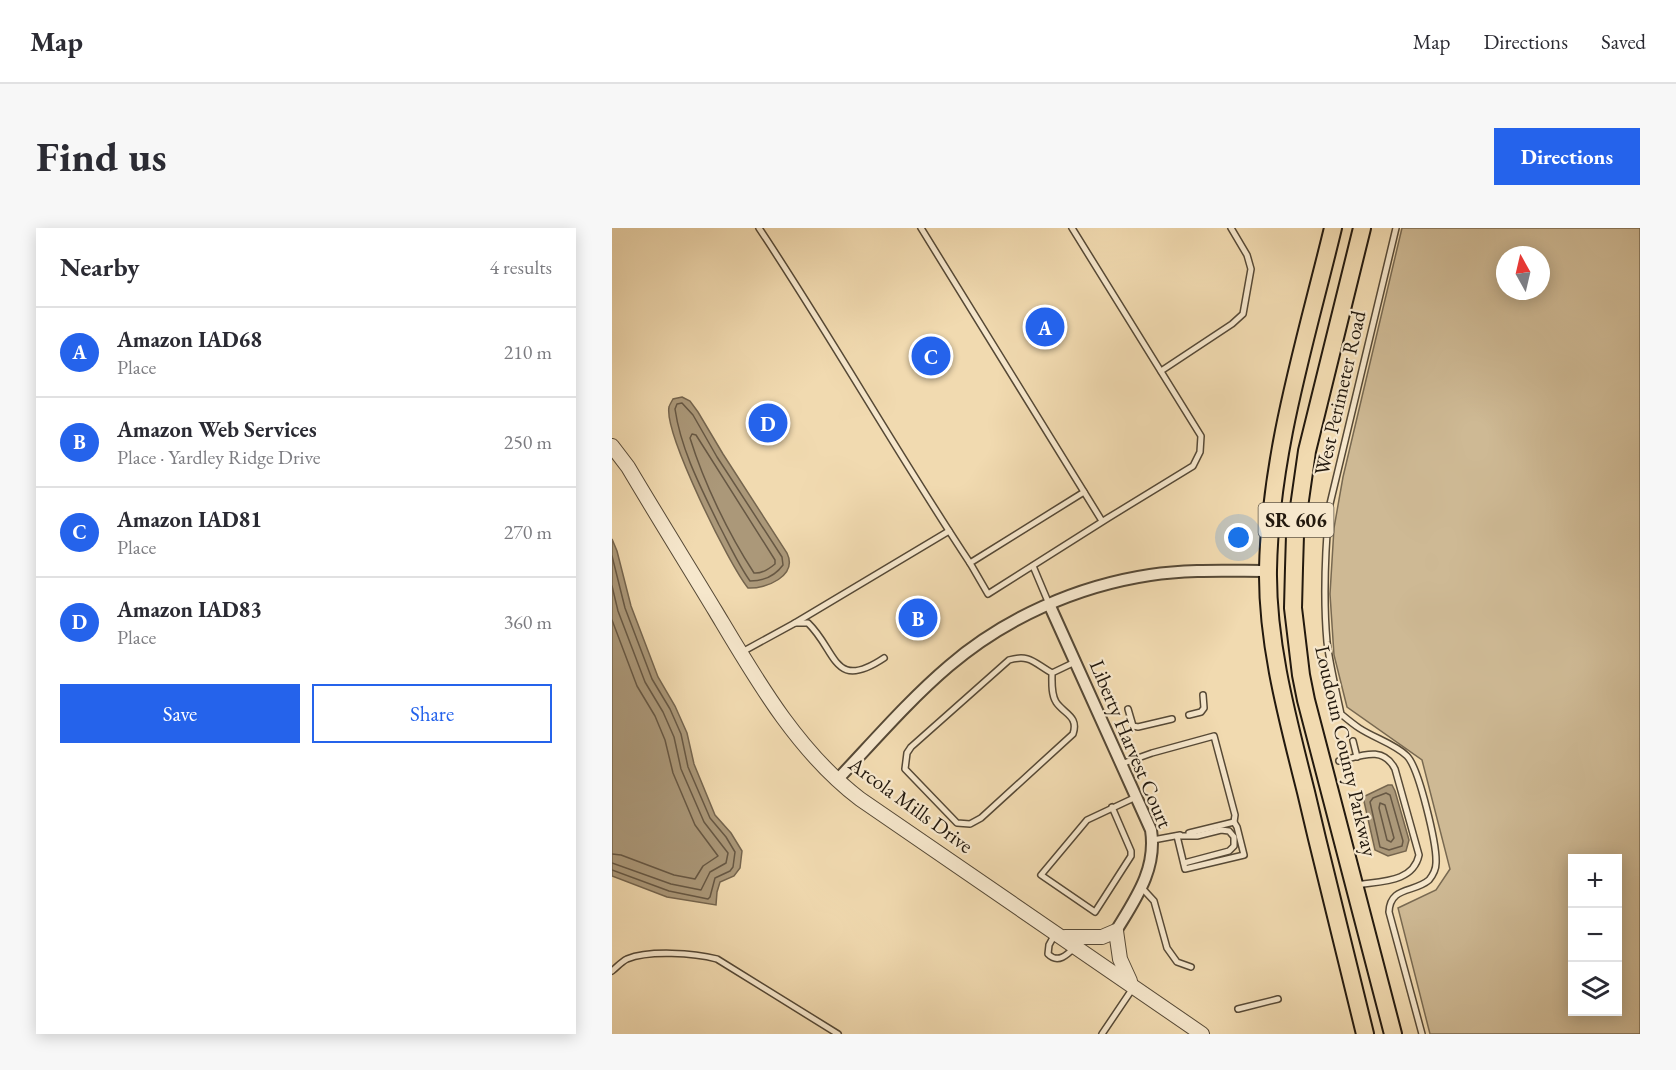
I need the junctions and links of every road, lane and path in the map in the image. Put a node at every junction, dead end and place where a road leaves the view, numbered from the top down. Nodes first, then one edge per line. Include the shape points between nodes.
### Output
1 (759, 228) edge
2 (921, 228) edge
3 (1072, 228) edge
4 (1231, 228) edge
5 (1333, 228) edge
6 (1362, 228) edge
7 (1396, 228) edge
8 (1161, 371) junction
9 (612, 446) edge
10 (1084, 492) junction
11 (1102, 521) junction
12 (949, 531) junction
13 (970, 563) junction
14 (1033, 566) junction
15 (1268, 571) junction
16 (1049, 604) junction
17 (1293, 608) junction
18 (795, 623) junction
19 (741, 653) junction
20 (884, 658) dead end
21 (1075, 662) junction
22 (1052, 673) junction
23 (1203, 695) dead end
24 (1128, 709) dead end
25 (1189, 715) dead end
26 (1172, 719) dead end
27 (1353, 741) dead end
28 (1357, 757) junction
29 (1339, 761) dead end
30 (1121, 764) junction
31 (837, 780) junction
32 (1136, 797) junction
33 (1112, 807) junction
34 (1234, 822) junction
35 (1177, 836) junction
36 (1153, 840) junction
37 (1184, 862) junction
38 (1354, 885) junction
39 (1142, 888) junction
40 (1116, 931) junction
41 (1059, 934) junction
42 (1076, 946) junction
43 (1191, 967) dead end
44 (612, 971) edge
45 (1133, 985) junction
46 (1278, 999) dead end
47 (1238, 1009) dead end
48 (838, 1034) edge
49 (1102, 1034) edge
50 (1202, 1034) edge
51 (1365, 1034) edge
52 (1392, 1034) edge
53 (1422, 1034) edge

1 - 12 lane
2 - 10 lane
3 - 8 lane
4 - 8 lane via 1251,269 1243,314
5 - 15 main road, SR 606 via 1280,451
6 - 17 main road, Loudoun County Parkway / SR 606 via 1307,451 1294,535
7 - 53 lane, West Perimeter Road via 1329,508 1324,594 1327,643 1341,714 1407,756 1429,817 1434,872 1428,880 1393,898 1389,912
8 - 11 lane via 1202,436 1200,452 1193,466
9 - 19 street, Arcola Mills Drive
10 - 11 lane
10 - 13 lane
11 - 14 lane
12 - 13 lane
12 - 18 lane
13 - 14 lane via 988,594
14 - 16 lane
15 - 16 street via 1149,575 1095,587
15 - 17 main road via 1279,574 1287,583
15 - 51 main road, SR 606 via 1275,650 1290,726
16 - 21 street, Liberty Harvest Court
16 - 31 street via 1011,623 950,665
17 - 38 main road, Loudoun County Parkway / SR 606 via 1306,700
18 - 19 lane
18 - 20 lane via 808,623 836,663 847,671 861,670
19 - 31 street, Arcola Mills Drive via 796,734
21 - 22 lane
21 - 30 street, Liberty Harvest Court
22 - 22 lane via 1031,659 1009,660 907,753 905,769 957,824 970,824 981,818 1073,734 1074,721 1053,696
23 - 25 lane via 1204,708
24 - 26 lane via 1133,726 1138,728
27 - 28 lane
28 - 29 lane
28 - 38 lane via 1385,755 1391,760 1419,855 1408,874
30 - 32 street, Liberty Harvest Court
30 - 34 lane via 1214,736
31 - 41 street, Arcola Mills Drive
32 - 33 lane
32 - 36 street, Liberty Harvest Court
33 - 33 lane via 1087,819 1041,875 1095,912 1131,856
34 - 35 lane
34 - 37 lane via 1244,855 1185,869
35 - 36 lane
35 - 37 lane
35 - 37 lane via 1221,830 1234,837 1234,846 1229,851
36 - 39 street, Liberty Harvest Court via 1152,860
38 - 52 main road, Loudoun County Parkway / SR 606
39 - 40 street, Liberty Harvest Court
39 - 43 lane via 1154,901 1167,948 1177,962
40 - 41 street via 1102,937
40 - 45 street via 1123,970
41 - 42 street, Arcola Mills Drive
41 - 42 lane via 1049,945 1048,954 1053,958 1066,955
42 - 45 street, Arcola Mills Drive
44 - 48 lane via 627,959 648,954 717,959
45 - 49 lane
45 - 50 street, Arcola Mills Drive
46 - 47 lane

